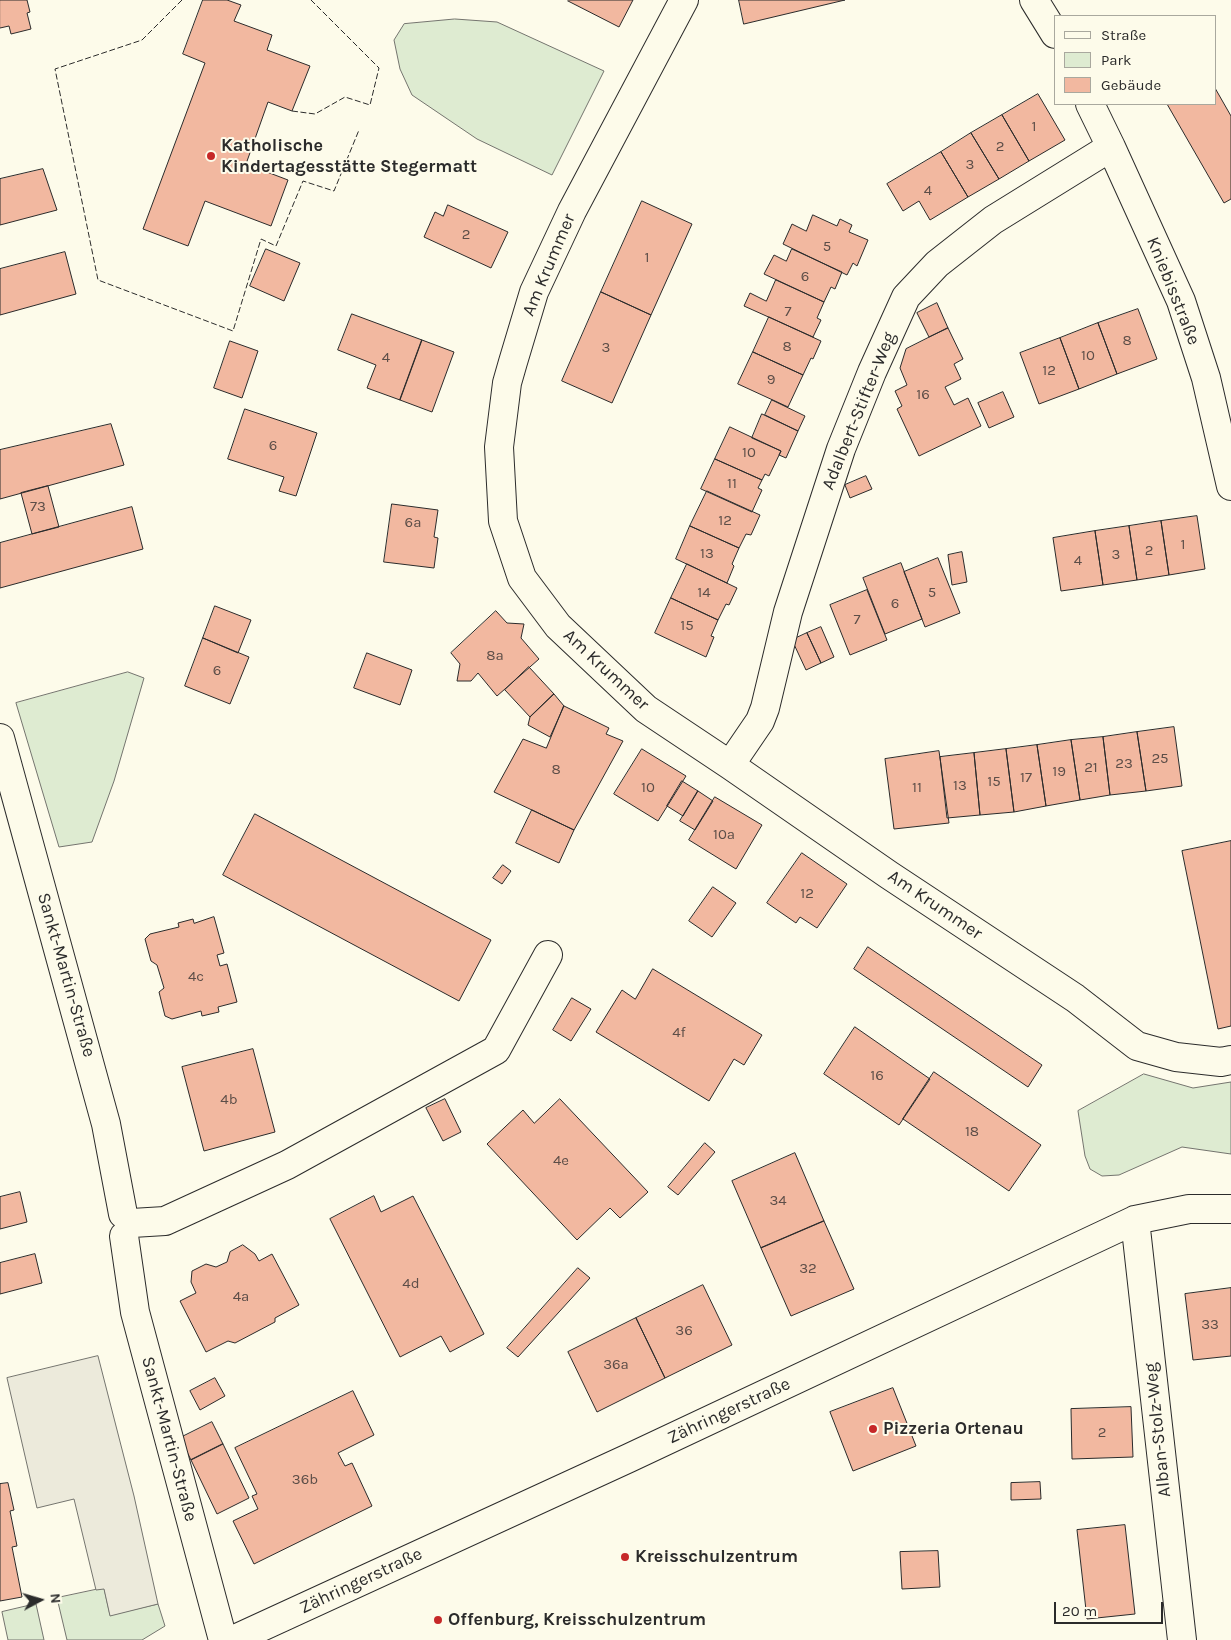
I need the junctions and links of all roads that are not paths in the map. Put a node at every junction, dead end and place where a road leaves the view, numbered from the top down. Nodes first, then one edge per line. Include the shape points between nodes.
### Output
1 (684, 0) edge
2 (1034, 0) edge
3 (1054, 32) edge
4 (1090, 105) edge
5 (1111, 147) junction
6 (1231, 486) edge
7 (0, 738) edge
8 (730, 765) junction
9 (548, 955) dead end
10 (1231, 1060) edge
11 (1231, 1209) edge
12 (1135, 1220) junction
13 (126, 1224) junction
14 (223, 1640) edge
15 (234, 1640) edge
16 (1182, 1640) edge

1 - 8 street, Am Krummer via 572,211 534,292 507,383 499,447 503,521 522,578 558,626 646,710
2 - 3 street
4 - 5 street, Kniebisstraße
5 - 6 street, Kniebisstraße via 1181,301 1206,378
5 - 8 street, Adalbert-Stifter-Weg via 993,220 937,264 906,297 841,448 788,612 765,708 760,721
7 - 13 street, Sankt-Martin-Straße via 104,1115
8 - 10 street, Am Krummer via 1075,998 1137,1046 1176,1057 1221,1062
9 - 13 street via 496,1050 287,1165 165,1221
11 - 12 street, Zähringerstraße via 1189,1209
12 - 15 street, Zähringerstraße
12 - 16 street, Alban-Stolz-Weg
13 - 14 street, Sankt-Martin-Straße via 135,1312

